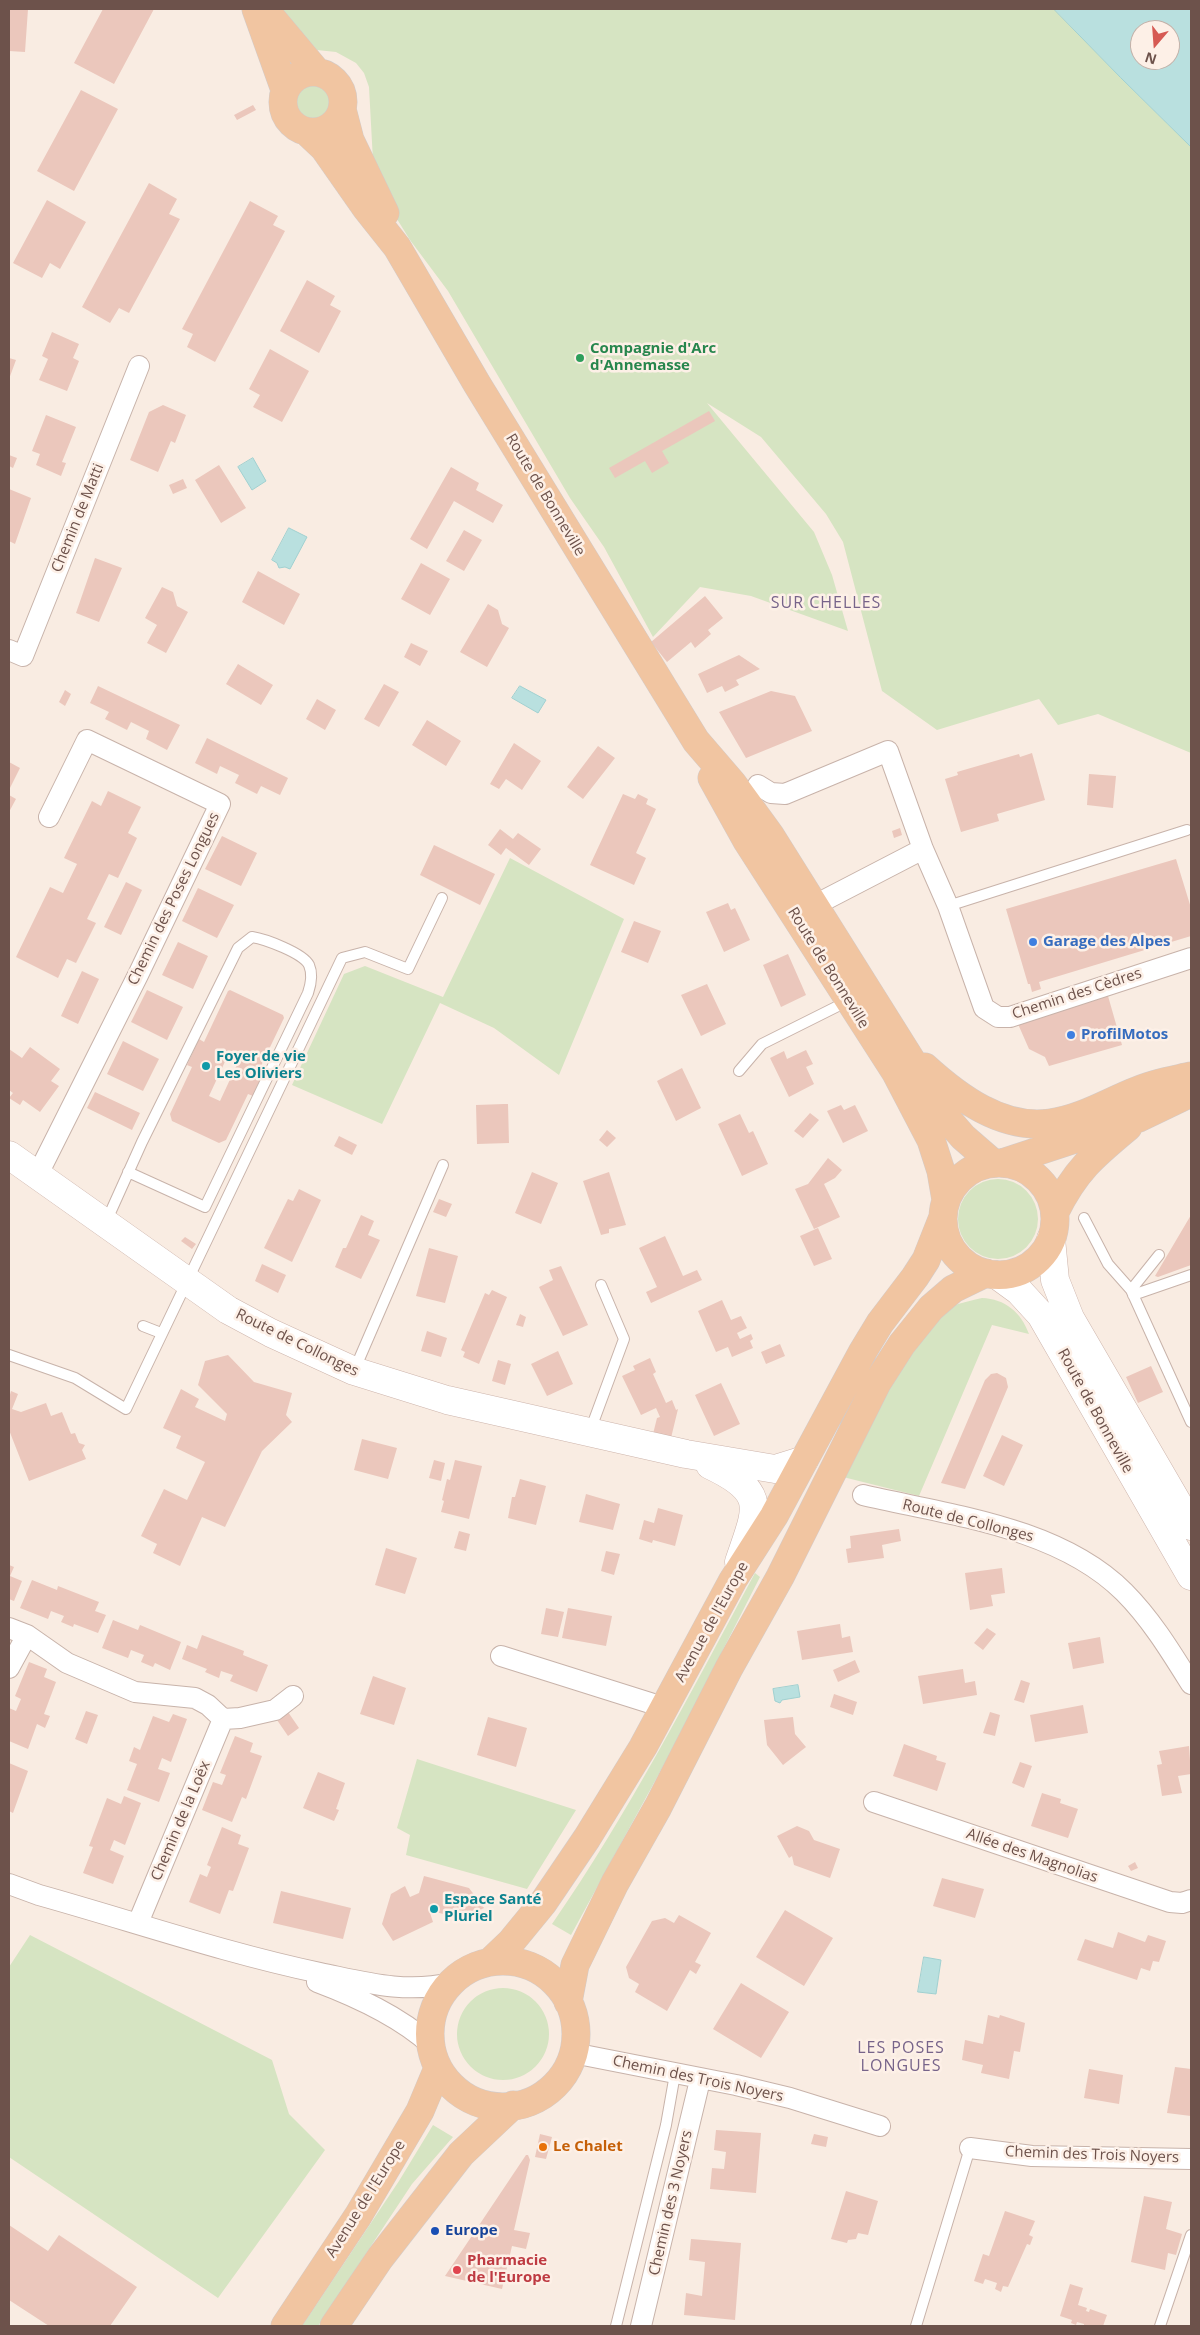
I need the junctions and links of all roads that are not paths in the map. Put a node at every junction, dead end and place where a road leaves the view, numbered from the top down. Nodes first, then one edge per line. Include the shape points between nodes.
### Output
1 (256, 9) edge
2 (263, 9) edge
3 (317, 72) junction
4 (285, 90) junction
5 (342, 109) junction
6 (307, 132) junction
7 (397, 247) junction
8 (139, 366) dead end
9 (9, 650) edge
10 (696, 741) junction
11 (758, 785) dead end
12 (49, 817) dead end
13 (1187, 830) dead end
14 (923, 849) junction
15 (442, 898) dead end
16 (815, 905) junction
17 (948, 906) junction
18 (1191, 958) edge
19 (848, 1001) junction
20 (903, 1046) junction
21 (739, 1070) dead end
22 (1191, 1076) edge
23 (1191, 1093) edge
24 (1139, 1118) junction
25 (9, 1155) edge
26 (998, 1163) junction
27 (443, 1165) dead end
28 (128, 1172) junction
29 (38, 1176) junction
30 (944, 1208) junction
31 (1055, 1212) junction
32 (1084, 1218) dead end
33 (106, 1223) junction
34 (1051, 1240) junction
35 (1159, 1255) dead end
36 (991, 1274) junction
37 (1191, 1275) edge
38 (186, 1281) junction
39 (601, 1285) dead end
40 (1133, 1295) junction
41 (143, 1326) dead end
42 (161, 1333) junction
43 (9, 1354) edge
44 (354, 1372) junction
45 (1191, 1422) edge
46 (589, 1432) junction
47 (686, 1454) junction
48 (804, 1460) junction
49 (863, 1495) dead end
50 (1191, 1526) edge
51 (1188, 1562) edge
52 (732, 1580) junction
53 (18, 1631) edge
54 (501, 1656) dead end
55 (9, 1668) edge
56 (1191, 1684) edge
57 (293, 1696) dead end
58 (666, 1708) junction
59 (223, 1719) junction
60 (874, 1802) dead end
61 (9, 1884) edge
62 (1191, 1900) edge
63 (138, 1923) junction
64 (264, 1961) junction
65 (490, 1962) junction
66 (450, 1983) junction
67 (568, 2002) junction
68 (573, 2053) junction
69 (435, 2056) junction
70 (676, 2074) junction
71 (700, 2080) junction
72 (513, 2105) junction
73 (880, 2126) dead end
74 (970, 2148) joint
75 (1191, 2159) edge
76 (1191, 2235) edge
77 (285, 2326) edge
78 (334, 2326) edge
79 (616, 2326) edge
80 (641, 2326) edge
81 (916, 2326) edge
82 (1160, 2326) edge

1 - 4 main road
2 - 3 main road
3 - 4 main road via 306,72 296,77
3 - 5 main road via 332,79 339,87
4 - 6 main road via 285,113 294,125
5 - 6 main road via 331,126
5 - 7 main road, Route de Bonneville via 350,140
6 - 7 main road, Route de Bonneville via 328,153
7 - 10 main road, Route de Bonneville
8 - 9 street, Chemin de Matti via 23,656
10 - 16 main road, Route de Bonneville via 750,805
10 - 19 main road, Route de Bonneville via 715,785 738,825
11 - 14 street, Chemin des Cèdres via 771,793 785,794 888,751
12 - 29 street, Chemin des Poses Longues via 87,740 220,804
13 - 17 lane
14 - 16 street
14 - 17 street, Chemin des Cèdres
15 - 38 lane via 408,969 365,952 342,958
16 - 20 main road, Route de Bonneville
17 - 18 street, Chemin des Cèdres via 984,1008 998,1017 1010,1017
19 - 21 lane via 762,1044
19 - 30 main road, Route de Bonneville via 896,1073 924,1124 941,1171
20 - 22 main road via 979,1108 1023,1122 1050,1124 1138,1090
20 - 26 main road, Route de Bonneville via 950,1122 963,1137
23 - 24 main road
24 - 26 main road
24 - 31 main road via 1090,1158 1068,1186
25 - 29 street, Route de Collonges
26 - 30 main road via 975,1168 964,1175 951,1189
26 - 31 main road via 1018,1166 1038,1178 1048,1190
27 - 44 lane
28 - 28 lane via 238,948 252,937 264,939 305,960 312,975 308,993 205,1207
28 - 33 lane
29 - 33 street, Route de Collonges
30 - 36 main road via 944,1233 954,1253 966,1264
30 - 48 main road, Avenue de l'Europe via 921,1269 880,1322
31 - 34 main road
32 - 40 lane via 1108,1264
33 - 38 street, Route de Collonges
34 - 36 main road via 1033,1264 1012,1274
34 - 50 street, Route de Bonneville via 1055,1280 1070,1318
35 - 40 lane
36 - 51 street, Route de Bonneville via 1020,1291 1041,1315
36 - 67 main road via 953,1289 931,1308 877,1383 780,1577 615,1883 576,1965
37 - 40 lane
38 - 42 lane
38 - 44 street, Route de Collonges via 228,1310
39 - 46 lane via 624,1339
40 - 45 lane
41 - 42 lane
42 - 43 lane via 126,1409 75,1378
44 - 46 street, Route de Collonges via 446,1400
46 - 47 street, Route de Collonges
47 - 48 street, Route de Collonges via 775,1469
47 - 52 street, Route de Collonges via 733,1476 753,1498 752,1522
48 - 52 main road, Avenue de l'Europe via 761,1538
49 - 56 street, Route de Collonges via 990,1524 1039,1538 1067,1551 1124,1592 1158,1633
52 - 58 main road, Avenue de l'Europe
53 - 55 street
53 - 59 street via 67,1663 135,1692 195,1698
54 - 58 street
57 - 59 street via 275,1710
58 - 65 main road, Avenue de l'Europe via 560,1879 528,1922
59 - 63 street, Chemin de la Loëx
60 - 62 street, Allée des Magnolias via 1170,1902
61 - 63 street
63 - 64 street
64 - 66 street via 394,1988 426,1988
64 - 69 street via 362,2002 406,2026
65 - 66 main road via 465,1972
65 - 67 main road via 508,1961 536,1969 558,1986
66 - 69 main road via 433,2014 430,2029
67 - 68 main road via 575,2033
68 - 70 street, Chemin des Trois Noyers
68 - 72 main road via 565,2071 547,2091
69 - 72 main road via 452,2086 470,2098 490,2105
69 - 77 main road, Avenue de l'Europe via 427,2097 358,2216
70 - 71 street, Chemin des Trois Noyers
70 - 79 lane
71 - 73 street, Chemin des Trois Noyers via 790,2098
71 - 80 street, Chemin des 3 Noyers
72 - 78 main road via 461,2154 380,2258
74 - 75 street, Chemin des Trois Noyers via 1032,2156
74 - 81 lane, Chemin des Trois Noyers
76 - 82 lane

